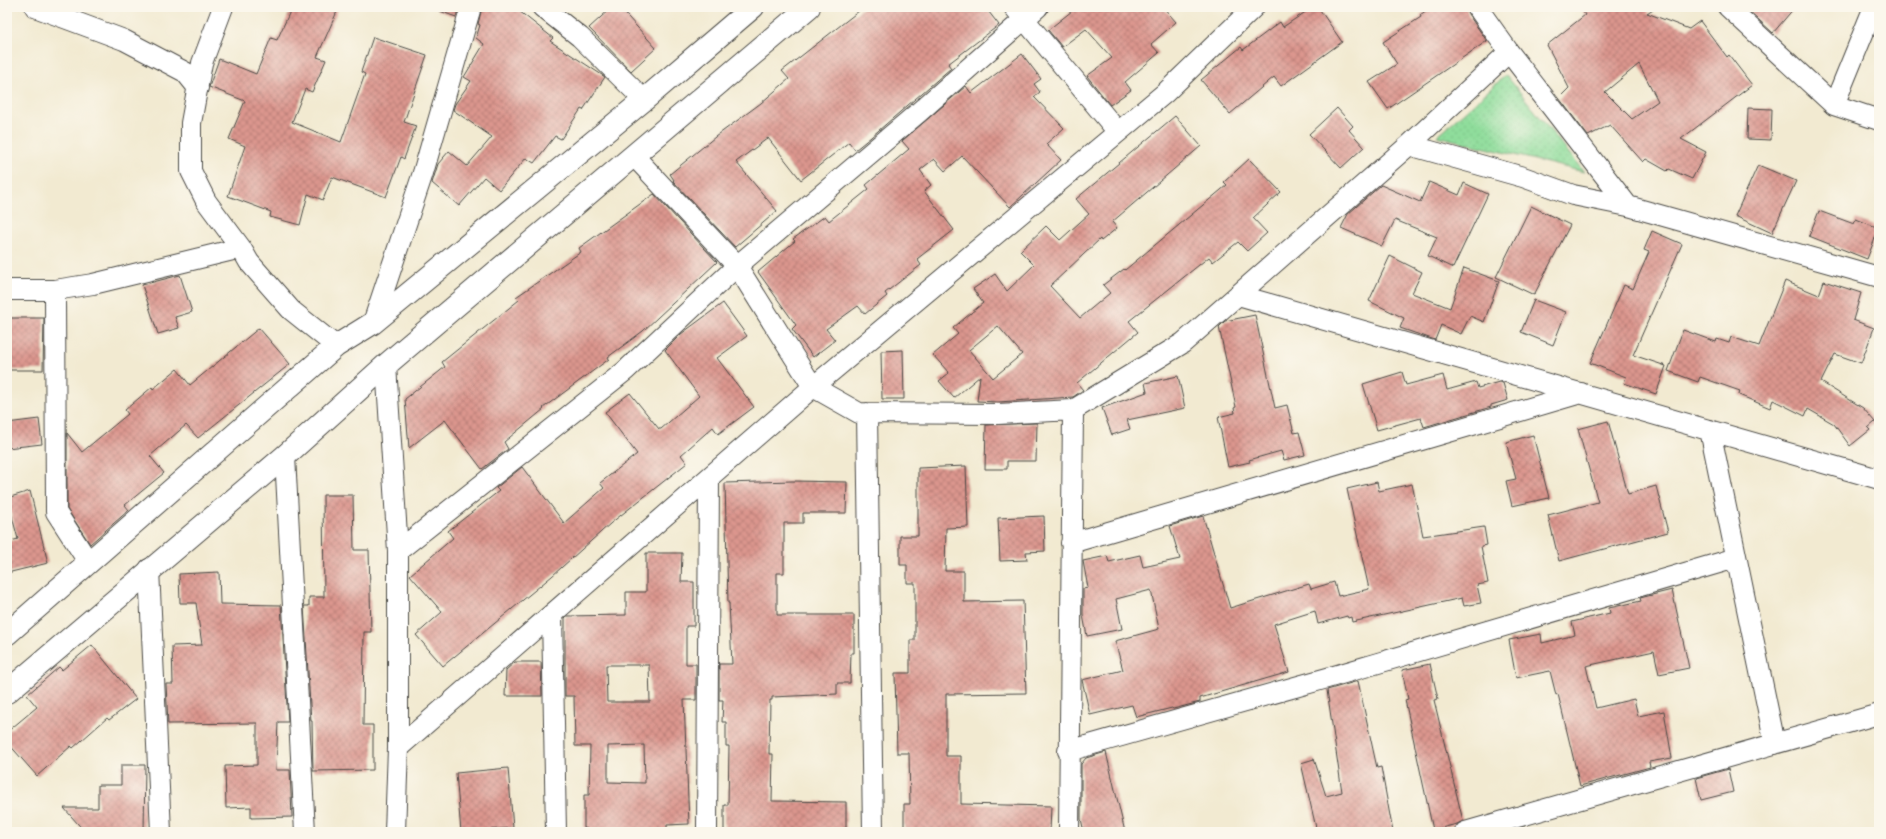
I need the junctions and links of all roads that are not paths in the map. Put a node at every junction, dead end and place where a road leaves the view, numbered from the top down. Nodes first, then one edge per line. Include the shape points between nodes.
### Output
1 (35, 7) edge
2 (223, 7) edge
3 (471, 7) edge
4 (542, 7) edge
5 (753, 7) edge
6 (809, 7) edge
7 (1254, 7) edge
8 (1477, 7) edge
9 (1728, 7) edge
10 (1874, 7) edge
11 (1026, 11) edge
12 (1509, 52) junction
13 (198, 88) junction
14 (644, 100) junction
15 (1834, 105) junction
16 (1879, 120) edge
17 (1118, 132) junction
18 (1409, 145) junction
19 (634, 156) junction
20 (1628, 206) junction
21 (241, 248) junction
22 (737, 266) junction
23 (1879, 278) edge
24 (7, 290) edge
25 (55, 290) junction
26 (1238, 295) junction
27 (373, 324) junction
28 (336, 346) junction
29 (386, 365) junction
30 (813, 387) junction
31 (1581, 393) junction
32 (1073, 410) junction
33 (868, 413) junction
34 (1710, 430) junction
35 (285, 456) junction
36 (709, 478) junction
37 (1879, 479) edge
38 (1071, 543) junction
39 (398, 551) junction
40 (1736, 558) junction
41 (89, 563) junction
42 (150, 569) junction
43 (552, 614) junction
44 (7, 634) edge
45 (7, 692) edge
46 (1879, 714) edge
47 (1775, 744) junction
48 (398, 748) junction
49 (1068, 751) junction
50 (161, 832) edge
51 (305, 832) edge
52 (395, 832) edge
53 (556, 832) edge
54 (707, 832) edge
55 (873, 832) edge
56 (1069, 832) edge
57 (1465, 832) edge

1 - 13 street via 124,40 185,72
2 - 13 street via 202,63
3 - 27 street via 423,173
4 - 14 street via 580,37
5 - 14 main road
6 - 19 main road
7 - 17 street via 1165,93
8 - 12 street
9 - 15 street
10 - 15 street
11 - 17 street
11 - 22 street
12 - 18 street
12 - 20 street
13 - 21 street via 191,123 191,170 206,201
14 - 27 main road
15 - 16 street
17 - 30 street
18 - 20 street via 1523,177 1573,195
18 - 26 street
19 - 22 street
19 - 29 main road
20 - 23 street
21 - 25 street via 93,284
21 - 28 street via 249,262 291,310
22 - 30 street
22 - 39 street via 626,371
24 - 25 street
25 - 41 street via 56,512
26 - 31 street
26 - 32 street via 1183,343
27 - 28 main road
28 - 41 main road
29 - 35 main road
29 - 39 street
30 - 33 street via 859,413
30 - 36 street
31 - 34 street
31 - 38 street
32 - 33 street via 998,414
32 - 38 street
33 - 55 street
34 - 37 street
34 - 40 street
35 - 42 main road
35 - 51 street
36 - 43 street
36 - 54 street
38 - 49 street
39 - 48 street
40 - 47 street
40 - 49 street
41 - 44 main road
42 - 45 main road
42 - 50 street
43 - 48 street
43 - 53 street
46 - 47 street
47 - 57 street
48 - 52 street
49 - 56 street

